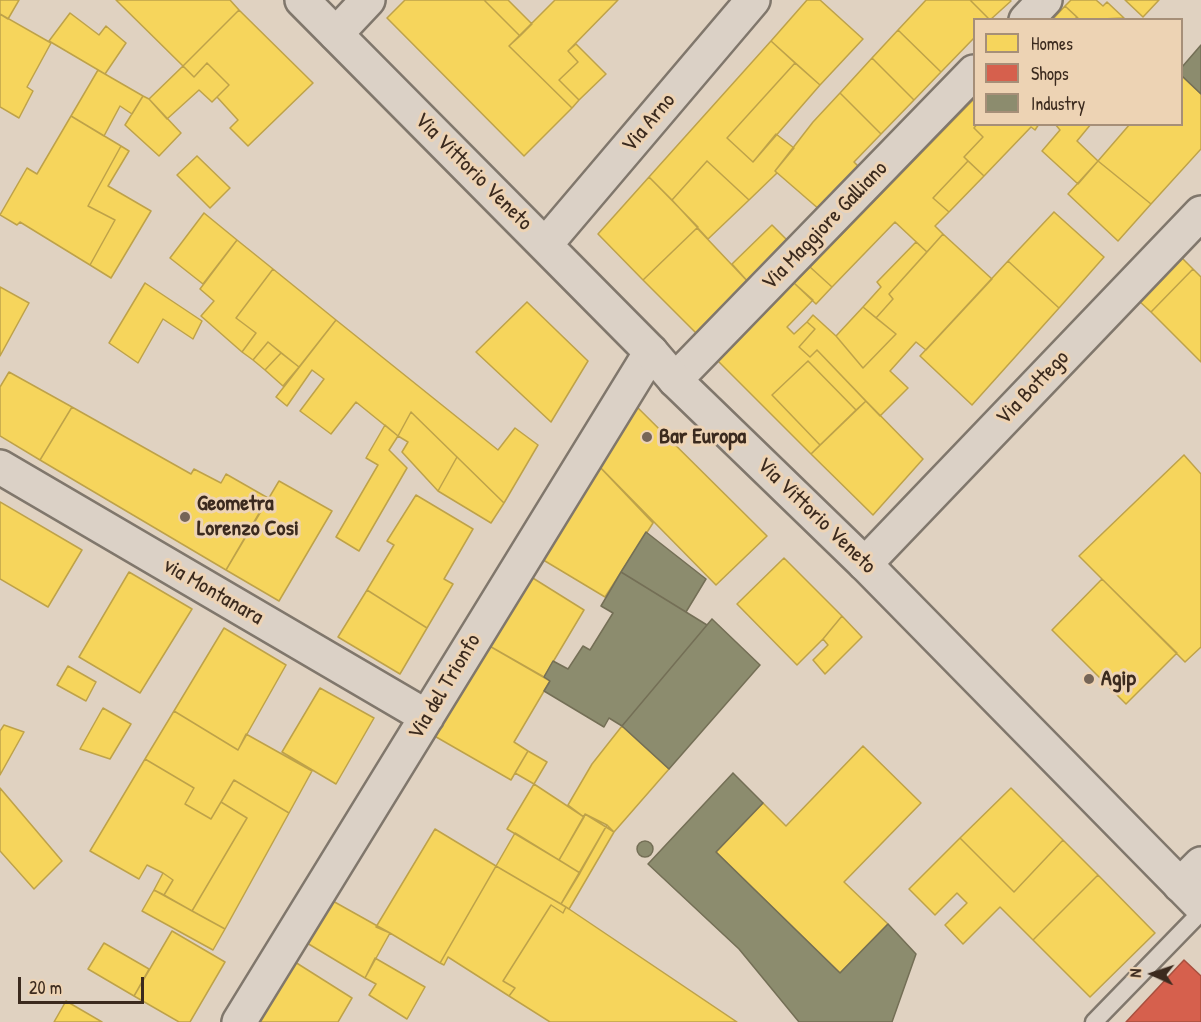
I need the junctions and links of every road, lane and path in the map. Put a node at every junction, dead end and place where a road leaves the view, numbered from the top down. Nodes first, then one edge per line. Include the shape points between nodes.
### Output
1 (302, 0) edge
2 (368, 0) edge
3 (753, 0) edge
4 (1045, 0) edge
5 (1028, 18) edge
6 (336, 34) junction
7 (973, 74) edge
8 (1201, 213) edge
9 (545, 245) junction
10 (651, 352) junction
11 (675, 380) junction
12 (0, 467) edge
13 (865, 564) junction
14 (427, 717) junction
15 (1194, 885) edge
16 (1201, 912) edge
17 (239, 1022) edge
18 (1094, 1022) edge

1 - 6 street, Via Vittorio Veneto
2 - 6 street
3 - 9 street, Via Arno
4 - 5 street
6 - 9 street, Via Vittorio Veneto
7 - 11 street, Via Maggiore Galliano
8 - 13 street, Via Bottego
9 - 10 street, Via Vittorio Veneto
10 - 11 street, Via Vittorio Veneto
10 - 14 street, Via del Trionfo
11 - 13 street, Via Vittorio Veneto
12 - 14 street, via Montanara
13 - 15 street, Via Vittorio Veneto
14 - 17 street, Via del Trionfo
16 - 18 lane

